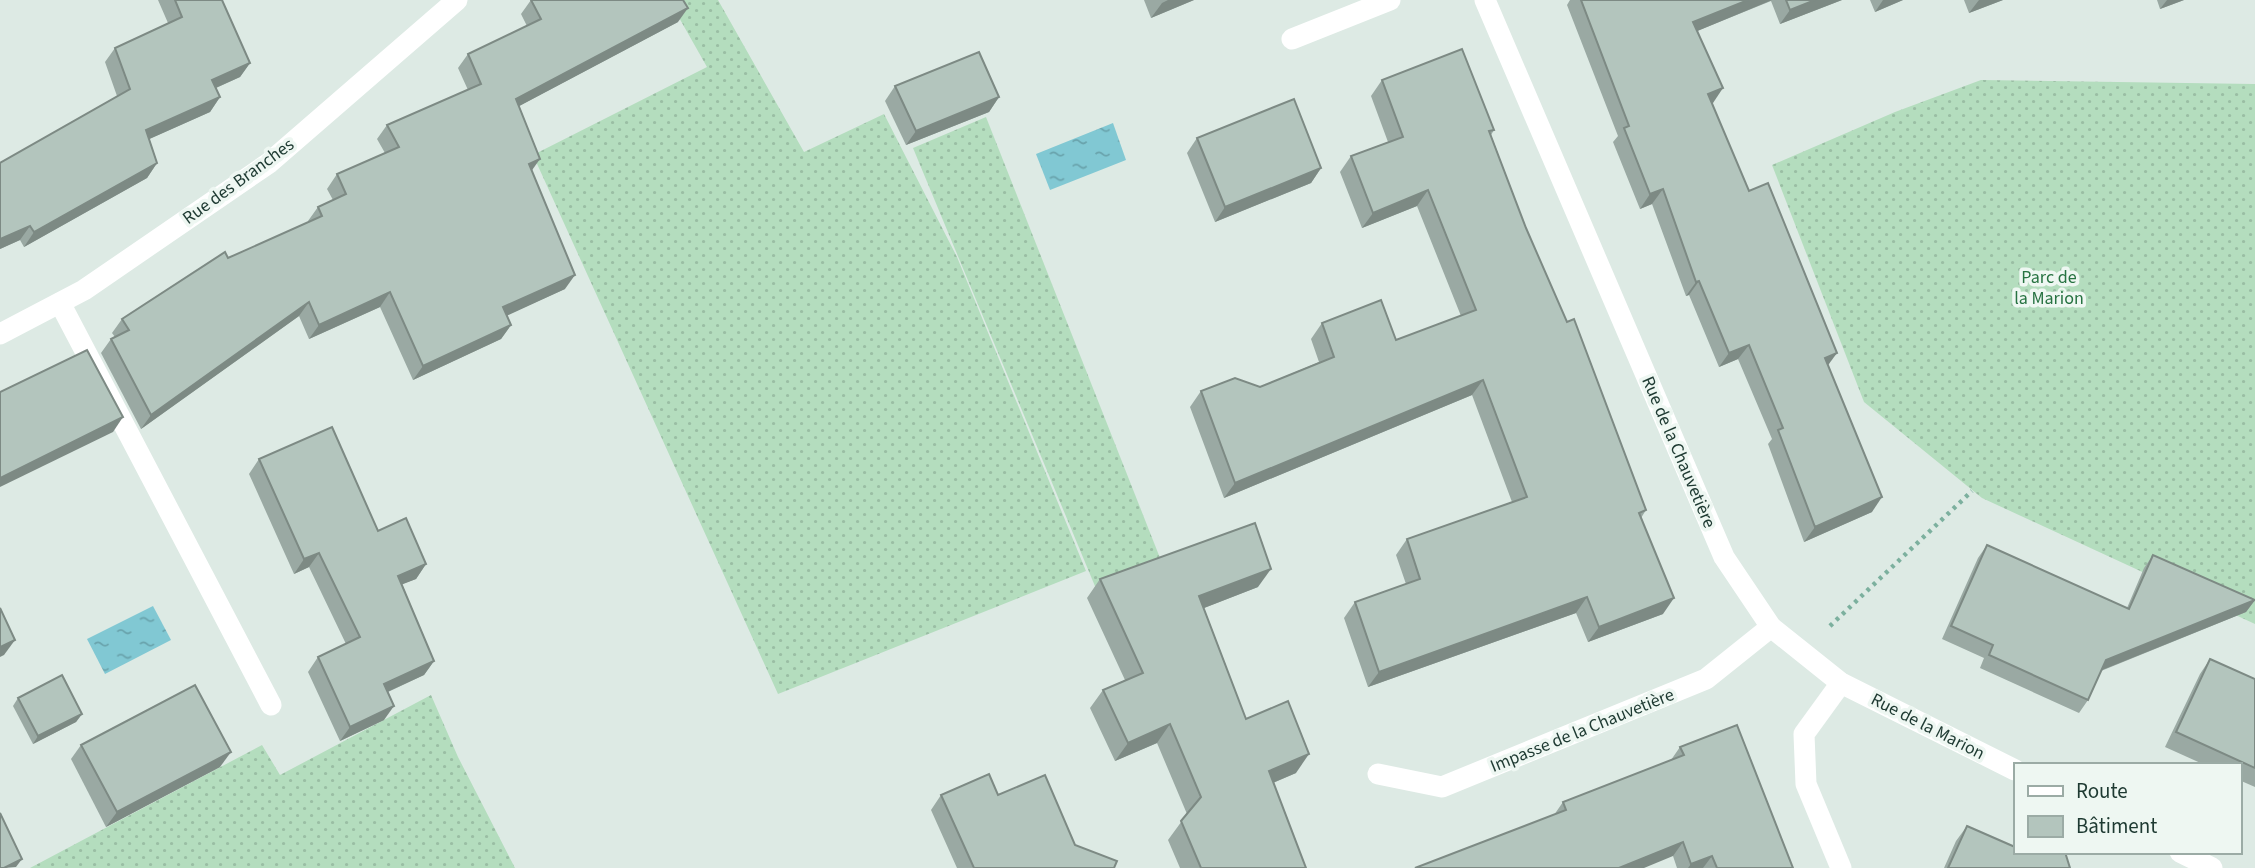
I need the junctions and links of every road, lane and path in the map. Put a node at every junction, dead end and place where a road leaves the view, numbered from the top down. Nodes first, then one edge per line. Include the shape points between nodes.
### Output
1 (457, 0) edge
2 (1390, 0) edge
3 (1485, 0) edge
4 (1292, 39) dead end
5 (60, 303) junction
6 (0, 334) edge
7 (1972, 491) dead end
8 (1771, 627) junction
9 (1801, 652) junction
10 (1841, 683) junction
11 (271, 705) dead end
12 (2014, 770) edge
13 (1378, 774) dead end
14 (2184, 854) edge
15 (1841, 868) edge
16 (2212, 868) edge

1 - 5 street, Rue des Branches via 269,163
2 - 4 street
3 - 8 street, Rue de la Chauvetière via 1724,556
5 - 6 street, Rue des Branches
5 - 11 street
7 - 9 path
8 - 9 street, Rue de la Chauvetière
8 - 13 street, Impasse de la Chauvetière via 1706,679 1442,787
9 - 10 street, Rue de la Chauvetière
10 - 12 street, Rue de la Marion
10 - 15 street via 1804,734 1806,784
14 - 16 street

